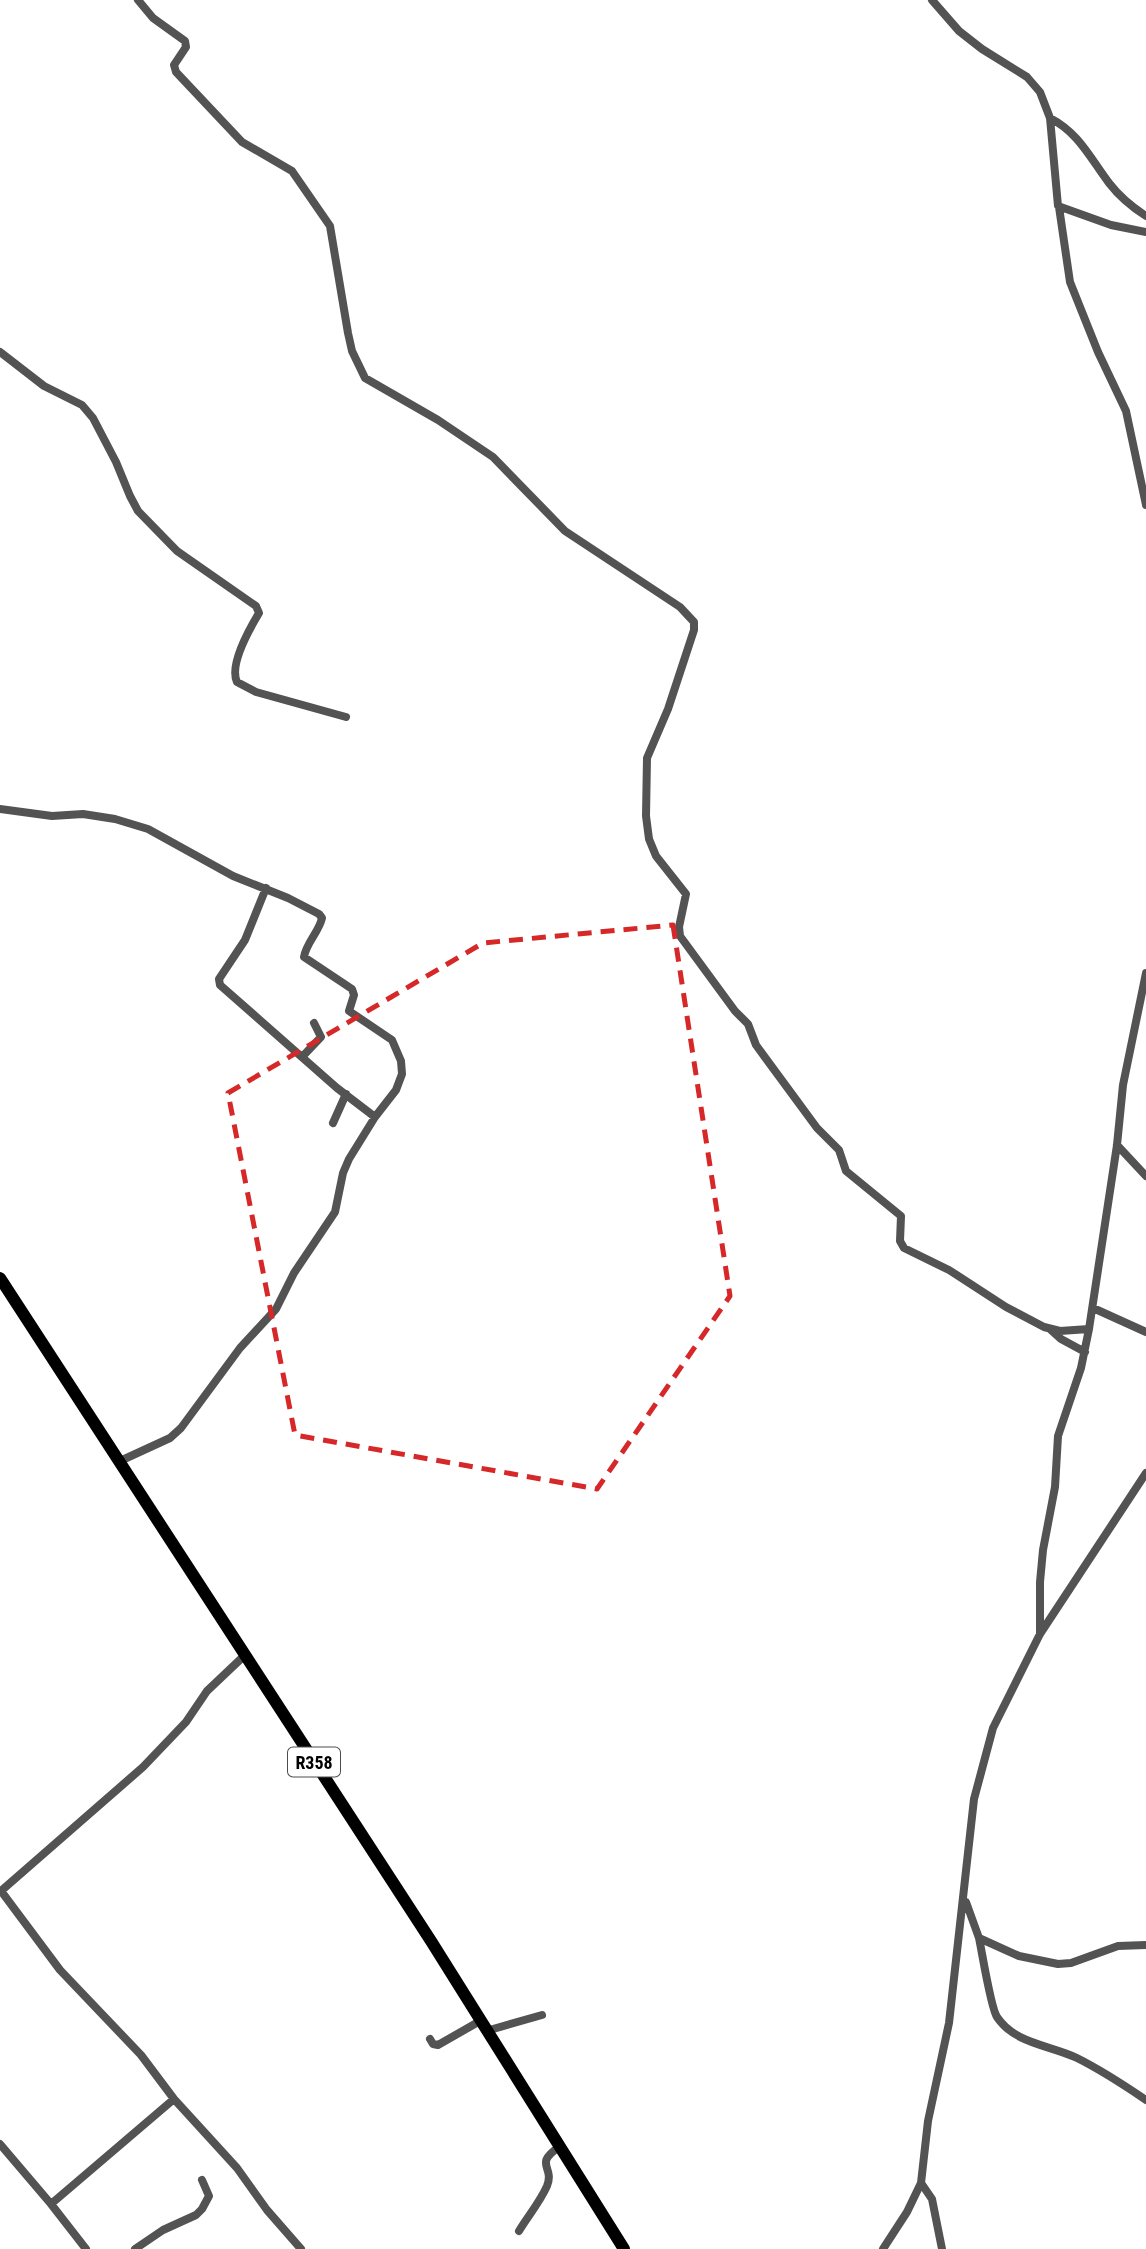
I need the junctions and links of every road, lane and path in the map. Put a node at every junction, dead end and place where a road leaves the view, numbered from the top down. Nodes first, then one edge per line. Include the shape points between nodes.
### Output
1 (138, 0) edge
2 (932, 0) edge
3 (1050, 118) junction
4 (1059, 208) junction
5 (1146, 216) edge
6 (1146, 232) edge
7 (0, 352) edge
8 (1146, 505) edge
9 (346, 717) dead end
10 (0, 809) edge
11 (266, 888) junction
12 (1146, 973) edge
13 (314, 1023) dead end
14 (302, 1057) junction
15 (346, 1094) junction
16 (375, 1117) junction
17 (333, 1122) dead end
18 (1118, 1145) junction
19 (1146, 1175) edge
20 (0, 1278) edge
21 (1093, 1308) junction
22 (1050, 1329) junction
23 (1089, 1329) junction
24 (1146, 1332) edge
25 (1085, 1352) junction
26 (120, 1461) junction
27 (1146, 1474) edge
28 (1040, 1634) junction
29 (245, 1655) junction
30 (965, 1898) junction
31 (979, 1938) junction
32 (1146, 1945) edge
33 (542, 2015) dead end
34 (483, 2026) junction
35 (430, 2039) dead end
36 (174, 2099) junction
37 (1146, 2100) edge
38 (0, 2144) edge
39 (559, 2147) junction
40 (202, 2180) dead end
41 (921, 2183) junction
42 (51, 2204) junction
43 (519, 2231) dead end
44 (86, 2249) edge
45 (135, 2249) edge
46 (300, 2249) edge
47 (624, 2249) edge
48 (883, 2249) edge
49 (942, 2249) edge

1 - 22 street via 153,18 186,41 174,65 176,72 242,142 292,171 330,226 352,351 365,378 493,457 565,531 694,622 668,709 646,758 649,839 656,856 686,894 680,936 748,1024 756,1045 817,1128 839,1150 846,1171 901,1216 904,1248
2 - 3 street via 959,31 1035,85
3 - 4 street
3 - 5 street via 1073,134 1116,191
4 - 6 street
4 - 8 street via 1070,282 1126,411
7 - 9 street via 44,386 79,402 97,426 138,511 177,551 256,606 259,613 235,668 236,682
10 - 11 street via 52,816 83,814 141,826 241,880
11 - 14 street via 249,933 218,981
11 - 16 street via 321,916 320,928 304,956 352,989 350,1012 395,1045 402,1076
12 - 18 street via 1124,1085
13 - 14 street via 321,1038
14 - 15 street
15 - 16 street
15 - 17 street
16 - 26 street via 343,1173 332,1218 293,1273 275,1309 176,1434
18 - 19 street
18 - 21 street
20 - 26 main road, R358
21 - 23 street
21 - 24 street
22 - 23 street
22 - 25 street
23 - 25 street
25 - 28 street via 1058,1436 1040,1583
26 - 29 main road, R358
27 - 28 street
28 - 30 street via 998,1715 986,1749 972,1812
29 - 34 main road, R358
29 - 36 street via 207,1691 186,1722 143,1767 1,1891 53,1961 129,2042
30 - 31 street
30 - 41 street
31 - 32 street via 1019,1956 1058,1964 1118,1946
31 - 37 street via 995,2013 1006,2027 1033,2043 1077,2058
33 - 34 street
34 - 35 street via 438,2045
34 - 39 main road, R358
36 - 42 street
36 - 46 street via 237,2168
38 - 42 street
39 - 43 street via 546,2159 547,2186
39 - 47 main road, R358
40 - 45 street via 209,2196 202,2209
41 - 48 street
41 - 49 street via 932,2199
42 - 44 street

